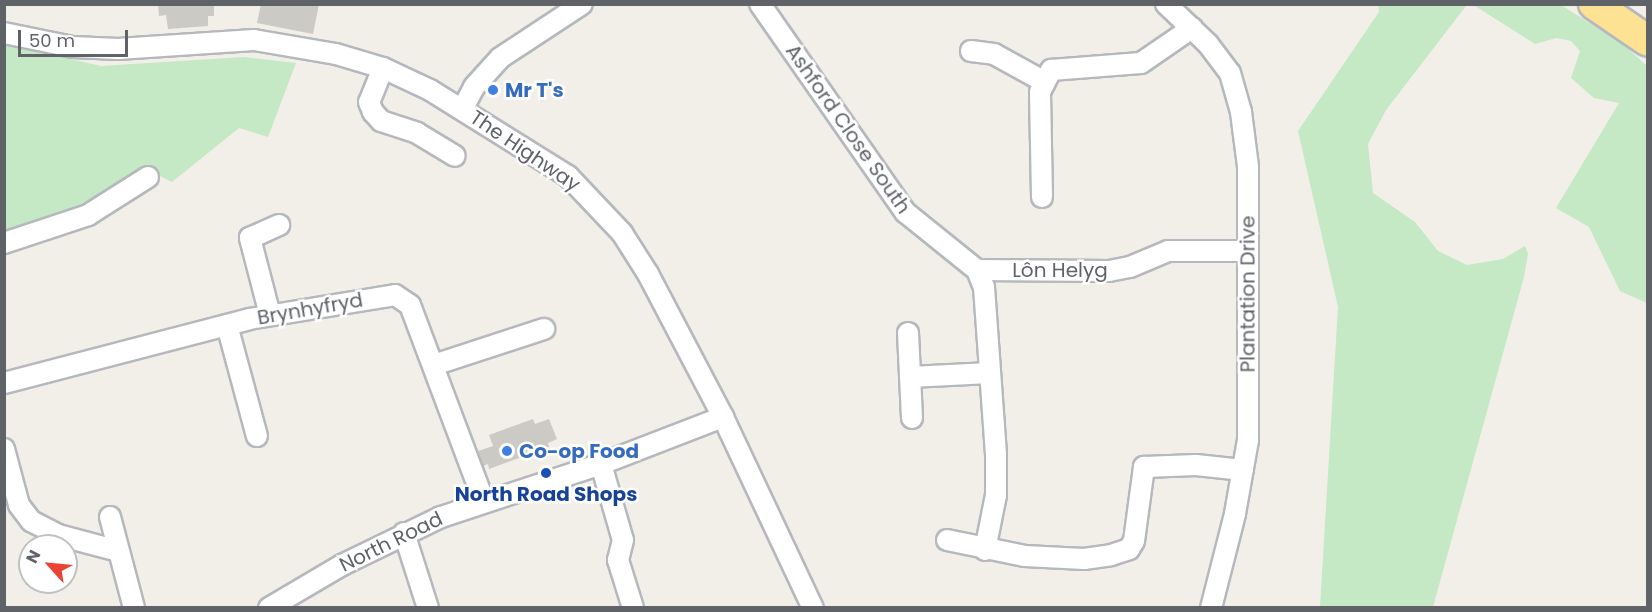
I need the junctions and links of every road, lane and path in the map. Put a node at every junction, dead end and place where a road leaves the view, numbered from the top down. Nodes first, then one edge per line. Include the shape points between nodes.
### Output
1 (582, 4) edge
2 (760, 4) edge
3 (1166, 4) edge
4 (1594, 4) edge
5 (1192, 28) junction
6 (4, 33) edge
7 (1647, 41) edge
8 (971, 51) dead end
9 (383, 68) junction
10 (1046, 82) junction
11 (463, 108) junction
12 (455, 156) dead end
13 (148, 177) dead end
14 (1042, 197) dead end
15 (279, 225) dead end
16 (4, 243) edge
17 (1247, 251) junction
18 (977, 270) junction
19 (270, 315) junction
20 (227, 324) junction
21 (544, 329) dead end
22 (908, 333) dead end
23 (434, 365) junction
24 (990, 373) junction
25 (910, 377) junction
26 (4, 383) edge
27 (723, 417) junction
28 (912, 418) dead end
29 (257, 436) dead end
30 (4, 449) edge
31 (601, 464) junction
32 (1243, 470) junction
33 (484, 502) junction
34 (110, 517) dead end
35 (404, 533) junction
36 (947, 540) dead end
37 (985, 550) junction
38 (118, 551) junction
39 (134, 608) edge
40 (269, 608) edge
41 (428, 608) edge
42 (633, 608) edge
43 (813, 608) edge
44 (1210, 608) edge

1 - 11 street via 500,58 474,87
2 - 18 street, Ashford Close South via 905,212
3 - 5 street, Plantation Drive
4 - 7 highway
5 - 10 street via 1141,63 1052,70
5 - 17 street, Plantation Drive via 1230,73 1241,112 1248,167
6 - 9 street, The Highway via 73,47 117,49 254,40 290,44
8 - 10 street via 994,54
9 - 11 street, The Highway
9 - 12 street via 369,102 373,112 381,121 417,133
10 - 14 street via 1040,92
11 - 27 street, The Highway via 568,176 622,233 648,274
13 - 16 street via 88,214
15 - 19 street via 250,238
17 - 18 street, Lôn Helyg via 1168,251 1109,271
17 - 32 street, Plantation Drive via 1250,412
18 - 24 street via 984,286
19 - 20 street, Brynhyfryd
19 - 23 street, Brynhyfryd via 395,295 410,305
20 - 26 street, Brynhyfryd
20 - 29 street
21 - 23 street
22 - 25 street
23 - 33 street, Brynhyfryd
24 - 25 street
24 - 37 street via 996,495
25 - 28 street
27 - 31 street, North Road
27 - 43 street, The Highway
30 - 38 street via 19,505 31,520 58,535
31 - 33 street, North Road
31 - 42 street via 623,540 618,560
32 - 37 street via 1196,465 1144,467 1134,541 1120,553 1084,559
32 - 44 street, Plantation Drive
33 - 35 street, North Road
34 - 38 street
35 - 40 street, North Road
35 - 41 street
36 - 37 street
38 - 39 street

